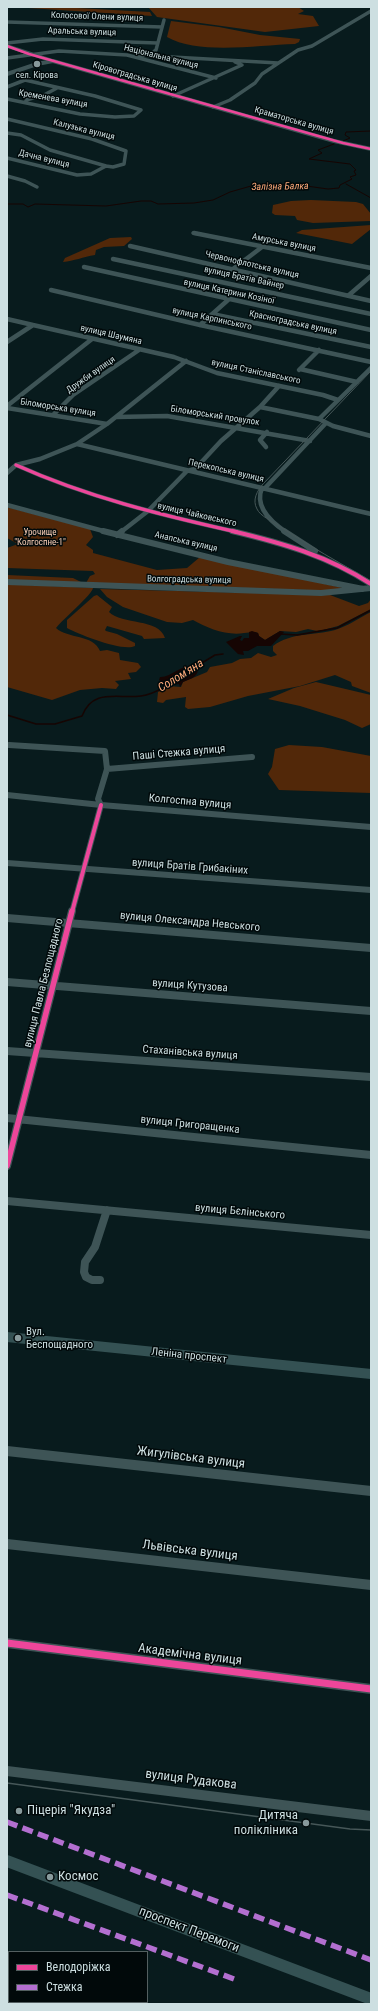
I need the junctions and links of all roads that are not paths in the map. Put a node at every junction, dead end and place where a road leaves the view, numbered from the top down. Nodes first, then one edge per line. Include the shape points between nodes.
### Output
1 (371, 11) edge
2 (164, 20) dead end
3 (7, 22) edge
4 (162, 27) junction
5 (157, 43) junction
6 (7, 44) edge
7 (85, 52) junction
8 (29, 54) junction
9 (127, 55) junction
10 (7, 58) edge
11 (231, 60) junction
12 (53, 62) junction
13 (278, 63) junction
14 (7, 74) edge
15 (216, 78) junction
16 (7, 87) edge
17 (57, 88) junction
18 (173, 96) junction
19 (7, 98) edge
20 (13, 101) junction
21 (213, 107) junction
22 (7, 119) edge
23 (7, 133) edge
24 (371, 149) edge
25 (7, 158) edge
26 (106, 166) junction
27 (7, 176) edge
28 (37, 187) dead end
29 (193, 233) dead end
30 (130, 246) dead end
31 (262, 247) junction
32 (113, 259) dead end
33 (84, 267) dead end
34 (371, 268) edge
35 (233, 269) junction
36 (371, 276) edge
37 (51, 290) dead end
38 (349, 295) junction
39 (228, 300) junction
40 (371, 300) edge
41 (212, 314) junction
42 (371, 314) edge
43 (7, 319) edge
44 (33, 325) junction
45 (200, 325) junction
46 (371, 330) edge
47 (92, 339) junction
48 (7, 342) edge
49 (371, 347) edge
50 (139, 350) junction
51 (319, 350) junction
52 (186, 361) junction
53 (371, 362) edge
54 (371, 368) edge
55 (368, 375) edge
56 (357, 382) junction
57 (279, 386) junction
58 (346, 392) junction
59 (323, 395) junction
60 (338, 400) junction
61 (7, 407) edge
62 (260, 408) junction
63 (53, 415) junction
64 (116, 417) junction
65 (319, 419) junction
66 (326, 423) junction
67 (107, 424) junction
68 (236, 428) junction
69 (267, 432) junction
70 (371, 436) edge
71 (310, 441) junction
72 (77, 444) junction
73 (266, 447) dead end
74 (16, 465) junction
75 (188, 471) junction
76 (7, 473) edge
77 (264, 488) junction
78 (7, 505) edge
79 (148, 511) junction
80 (371, 514) edge
81 (117, 535) junction
82 (327, 559) junction
83 (7, 582) edge
84 (371, 584) edge
85 (371, 588) edge
86 (363, 590) junction
87 (9, 745) dead end
88 (252, 757) dead end
89 (107, 769) junction
90 (7, 794) edge
91 (101, 805) junction
92 (371, 827) edge
93 (7, 863) edge
94 (84, 870) junction
95 (371, 890) edge
96 (7, 918) edge
97 (68, 923) junction
98 (371, 948) edge
99 (7, 982) edge
100 (52, 986) junction
101 (371, 1011) edge
102 (7, 1051) edge
103 (36, 1054) junction
104 (371, 1077) edge
105 (7, 1118) edge
106 (19, 1118) junction
107 (371, 1155) edge
108 (7, 1166) edge
109 (7, 1201) edge
110 (107, 1210) junction
111 (371, 1235) edge
112 (100, 1280) dead end
113 (7, 1337) edge
114 (371, 1374) edge
115 (7, 1451) edge
116 (371, 1491) edge
117 (7, 1544) edge
118 (371, 1585) edge
119 (7, 1643) edge
120 (371, 1689) edge
121 (7, 1771) edge
122 (371, 1816) edge
123 (7, 1861) edge
124 (371, 1998) edge

1 - 13 street
2 - 4 street
3 - 4 street, Колосової Олени вулиця
4 - 5 street
5 - 6 street, Аральська вулиця via 50,38
5 - 7 street via 156,50 152,53
6 - 8 street
7 - 8 street, Національна вулиця
7 - 9 street, Національна вулиця
8 - 10 street, Національна вулиця
8 - 12 street
9 - 11 street
9 - 15 street, Національна вулиця
11 - 13 street
11 - 15 street, Національна вулиця via 242,65
12 - 14 street via 37,64
12 - 18 street, Кіровоградська вулиця
13 - 21 street via 230,100
15 - 18 street, Національна вулиця
16 - 17 street via 25,80
17 - 20 street via 32,99
17 - 20 street, Кременева вулиця via 141,110 134,116 115,117 80,114
18 - 21 street, Кіровоградська вулиця
19 - 20 street, Кременева вулиця
21 - 24 street, Краматорська вулиця
22 - 26 street, Калузька вулиця via 92,139 126,151 124,164 113,168
23 - 26 street via 28,138 50,150
25 - 26 street, Дачна вулиця via 76,175 90,174
27 - 28 street
29 - 31 street, Амурська вулиця
30 - 35 street, Червонофлотська вулиця
31 - 34 street, Амурська вулиця
31 - 35 street
32 - 42 street, вулиця Братів Вайнер
33 - 39 street, вулиця Катерини Козіної
35 - 38 street, Червонофлотська вулиця
36 - 38 street
37 - 45 street, вулиця Карпинського
38 - 40 street, Червонофлотська вулиця
39 - 41 street
39 - 46 street, вулиця Катерини Козіної
41 - 45 street
41 - 49 street, Красноградська вулиця
43 - 44 street, вулиця Шаумяна
44 - 47 street, вулиця Шаумяна
44 - 48 street
45 - 51 street, вулиця Карпинського
47 - 50 street, вулиця Шаумяна
47 - 61 street
50 - 52 street, вулиця Шаумяна
50 - 63 street, Дружби вулиця via 73,395
51 - 53 street, вулиця Карпинського
51 - 56 street via 299,369
52 - 57 street, вулиця Станіславського via 217,373
52 - 64 street
54 - 55 street
55 - 56 street
56 - 58 street
57 - 59 street, вулиця Станіславського
57 - 62 street
58 - 59 street, вулиця Станіславського
58 - 60 street
59 - 60 street, вулиця Станіславського
60 - 65 street
61 - 63 street, Біломорська вулиця
62 - 65 street
62 - 68 street
63 - 67 street, Біломорська вулиця
64 - 67 street
64 - 68 street, Біломорський провулок via 167,416
65 - 66 street
66 - 70 street
66 - 71 street
67 - 72 street
68 - 69 street, Біломорський провулок
68 - 75 street via 195,469
69 - 71 street, Біломорський провулок
69 - 73 street via 260,440
71 - 77 street
72 - 74 street via 40,459
72 - 75 street, Перекопська вулиця
74 - 76 street
74 - 79 street, вулиця Чайковського via 90,495
75 - 77 street, Перекопська вулиця
75 - 79 street
77 - 80 street, Перекопська вулиця
77 - 82 street via 258,498 260,507 273,523
78 - 81 street, Анапська вулиця
79 - 81 street
79 - 82 street, вулиця Чайковського via 278,542
81 - 86 street, Анапська вулиця
82 - 84 street, вулиця Чайковського
83 - 86 street, Волгоградська вулиця via 321,592
85 - 86 street, Волгоградська вулиця
87 - 89 street via 105,751
88 - 89 street, Паші Стежка вулиця
89 - 91 street via 98,799
90 - 91 street, Колгоспна вулиця
91 - 92 street, Колгоспна вулиця
91 - 94 street, вулиця Павла Безпощадного
93 - 94 street, вулиця Братів Грибакіних
94 - 95 street, вулиця Братів Грибакіних
94 - 97 street, вулиця Павла Безпощадного
96 - 97 street, вулиця Олександра Невського
97 - 98 street, вулиця Олександра Невського
97 - 100 street, вулиця Павла Безпощадного
99 - 100 street, вулиця Кутузова
100 - 101 street, вулиця Кутузова
100 - 103 street, вулиця Павла Безпощадного
102 - 103 street, Стаханівська вулиця
103 - 104 street, Стаханівська вулиця
103 - 106 street, вулиця Павла Безпощадного
105 - 106 street, вулиця Григоращенка
106 - 107 street, вулиця Григоращенка
106 - 108 street, вулиця Павла Безпощадного
109 - 110 street, вулиця Бєлінського
110 - 111 street, вулиця Бєлінського
110 - 112 street via 95,1248 85,1262 84,1272 86,1277 92,1280
113 - 114 main road, Леніна проспект
115 - 116 street, Жигулівська вулиця
117 - 118 street, Львівська вулиця
119 - 120 street, Академічна вулиця
121 - 122 street, вулиця Рудакова
123 - 124 main road, проспект Перемоги

